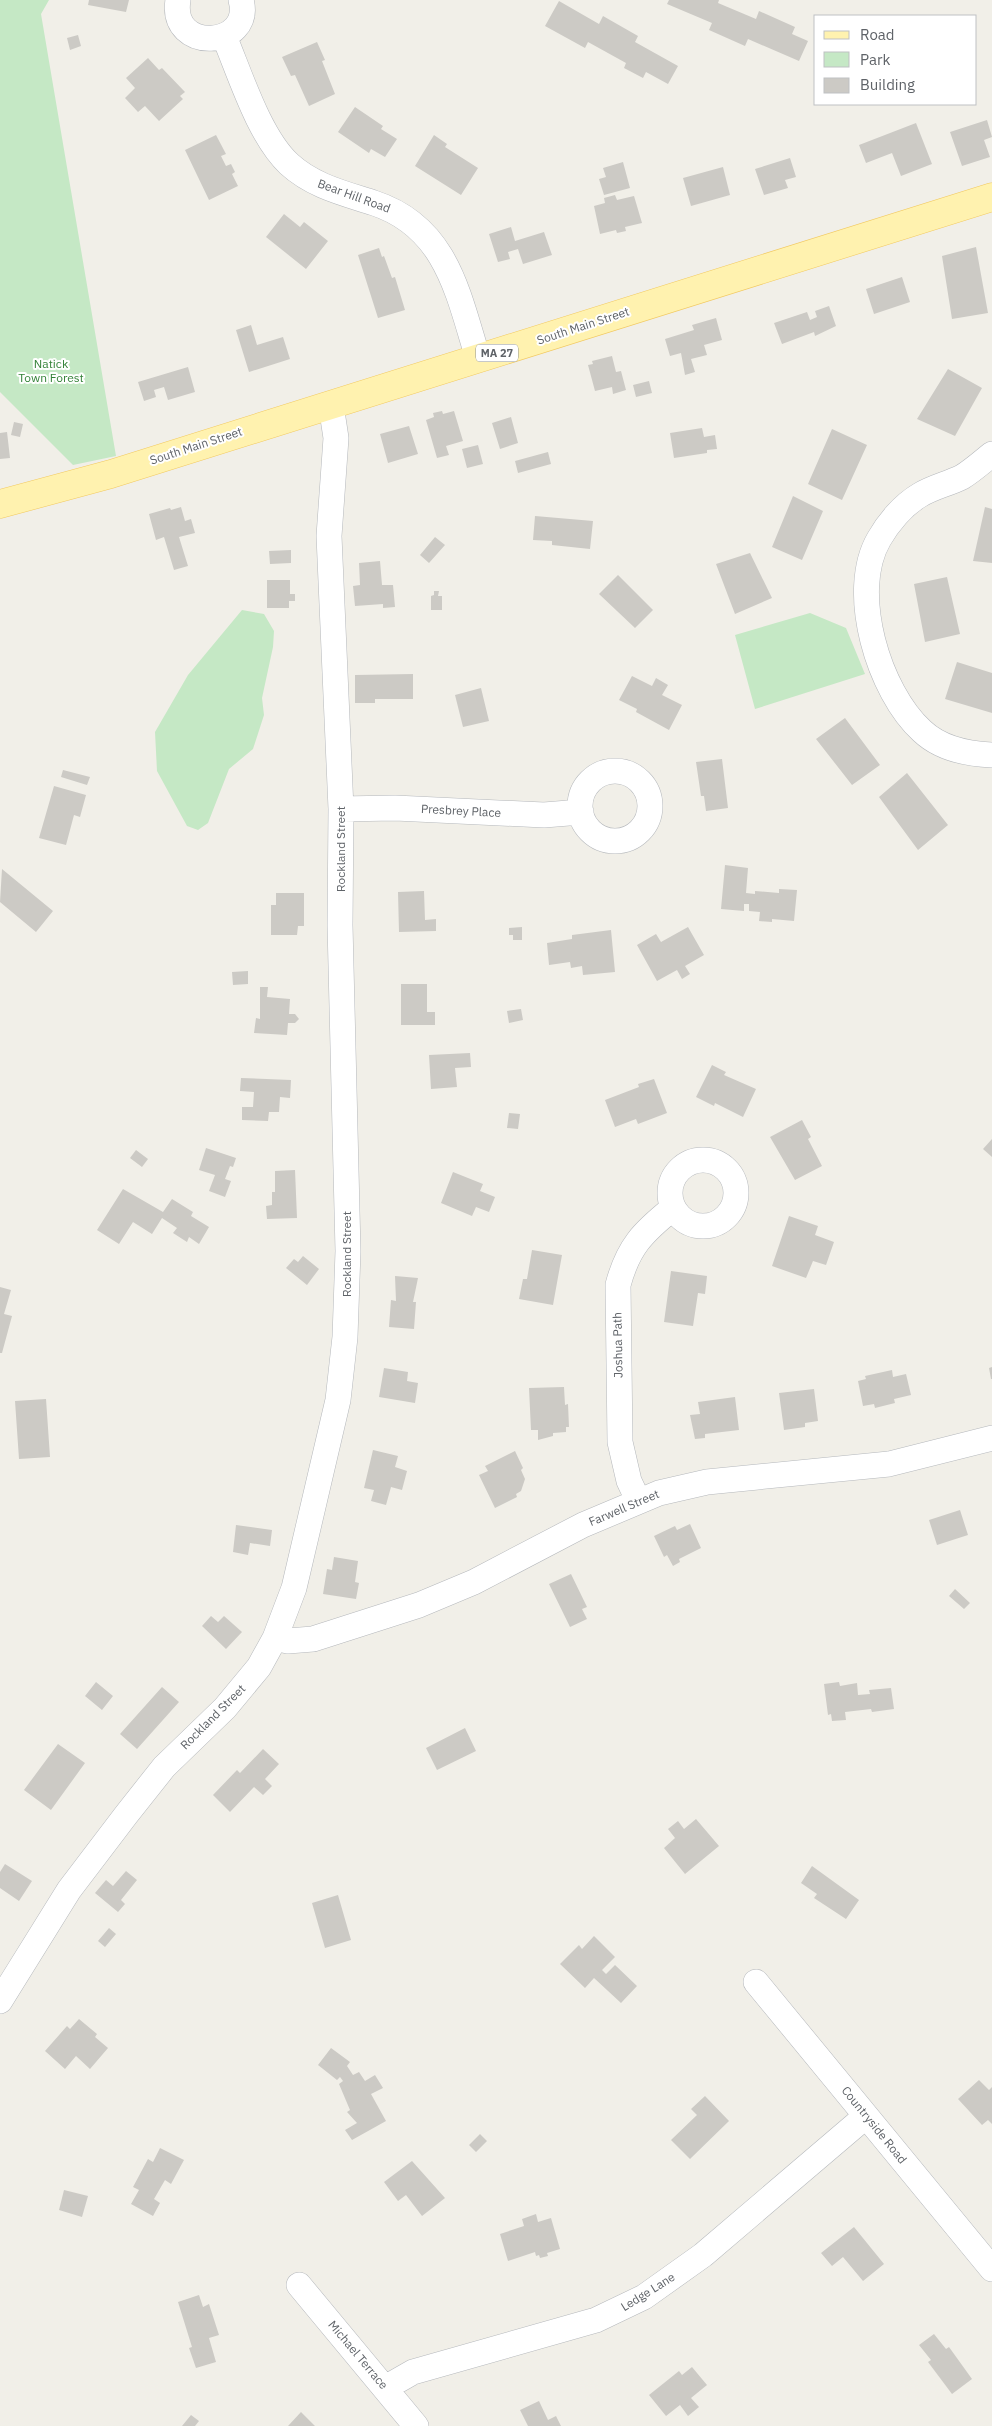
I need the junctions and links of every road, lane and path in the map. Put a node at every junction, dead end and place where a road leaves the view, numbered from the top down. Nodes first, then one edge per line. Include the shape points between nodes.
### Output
1 (178, 0) edge
2 (241, 0) edge
3 (224, 36) junction
4 (992, 197) edge
5 (478, 358) junction
6 (331, 405) junction
7 (992, 454) edge
8 (0, 504) edge
9 (992, 755) edge
10 (341, 808) junction
11 (581, 812) dead end
12 (673, 1208) dead end
13 (992, 1438) edge
14 (638, 1500) junction
15 (275, 1638) junction
16 (756, 1982) dead end
17 (0, 2001) edge
18 (866, 2116) junction
19 (992, 2269) edge
20 (299, 2285) dead end
21 (385, 2388) junction
22 (416, 2426) edge

1 - 3 street via 181,22 190,33 209,39
2 - 3 street via 241,15 236,26
3 - 5 street, Bear Hill Road via 266,132 276,150 289,163 324,186 394,210 409,219 437,248 454,282
4 - 5 main road, South Main Street / MA 27
5 - 6 main road, South Main Street / MA 27
6 - 8 main road, South Main Street / MA 27 via 111,474
6 - 10 street, Rockland Street via 336,438 329,536
7 - 9 street via 962,476 920,495 897,514 878,540 867,568 866,602 886,678 902,710 923,733 957,751
10 - 11 street, Presbrey Place via 544,815
10 - 15 street, Rockland Street via 340,926 348,1251 342,1371 294,1588
12 - 14 street, Joshua Path via 634,1244 623,1264 618,1284 620,1442 629,1482
13 - 14 street, Farwell Street via 888,1464 707,1482
14 - 15 street, Farwell Street via 474,1582 428,1601 313,1639 288,1641
15 - 17 street, Rockland Street via 244,1687 164,1767 121,1821 69,1890
16 - 18 street, Countryside Road
18 - 19 street, Countryside Road
18 - 21 street, Ledge Lane via 703,2255 644,2297 596,2320 413,2372
20 - 21 street, Michael Terrace
21 - 22 street, Michael Terrace

